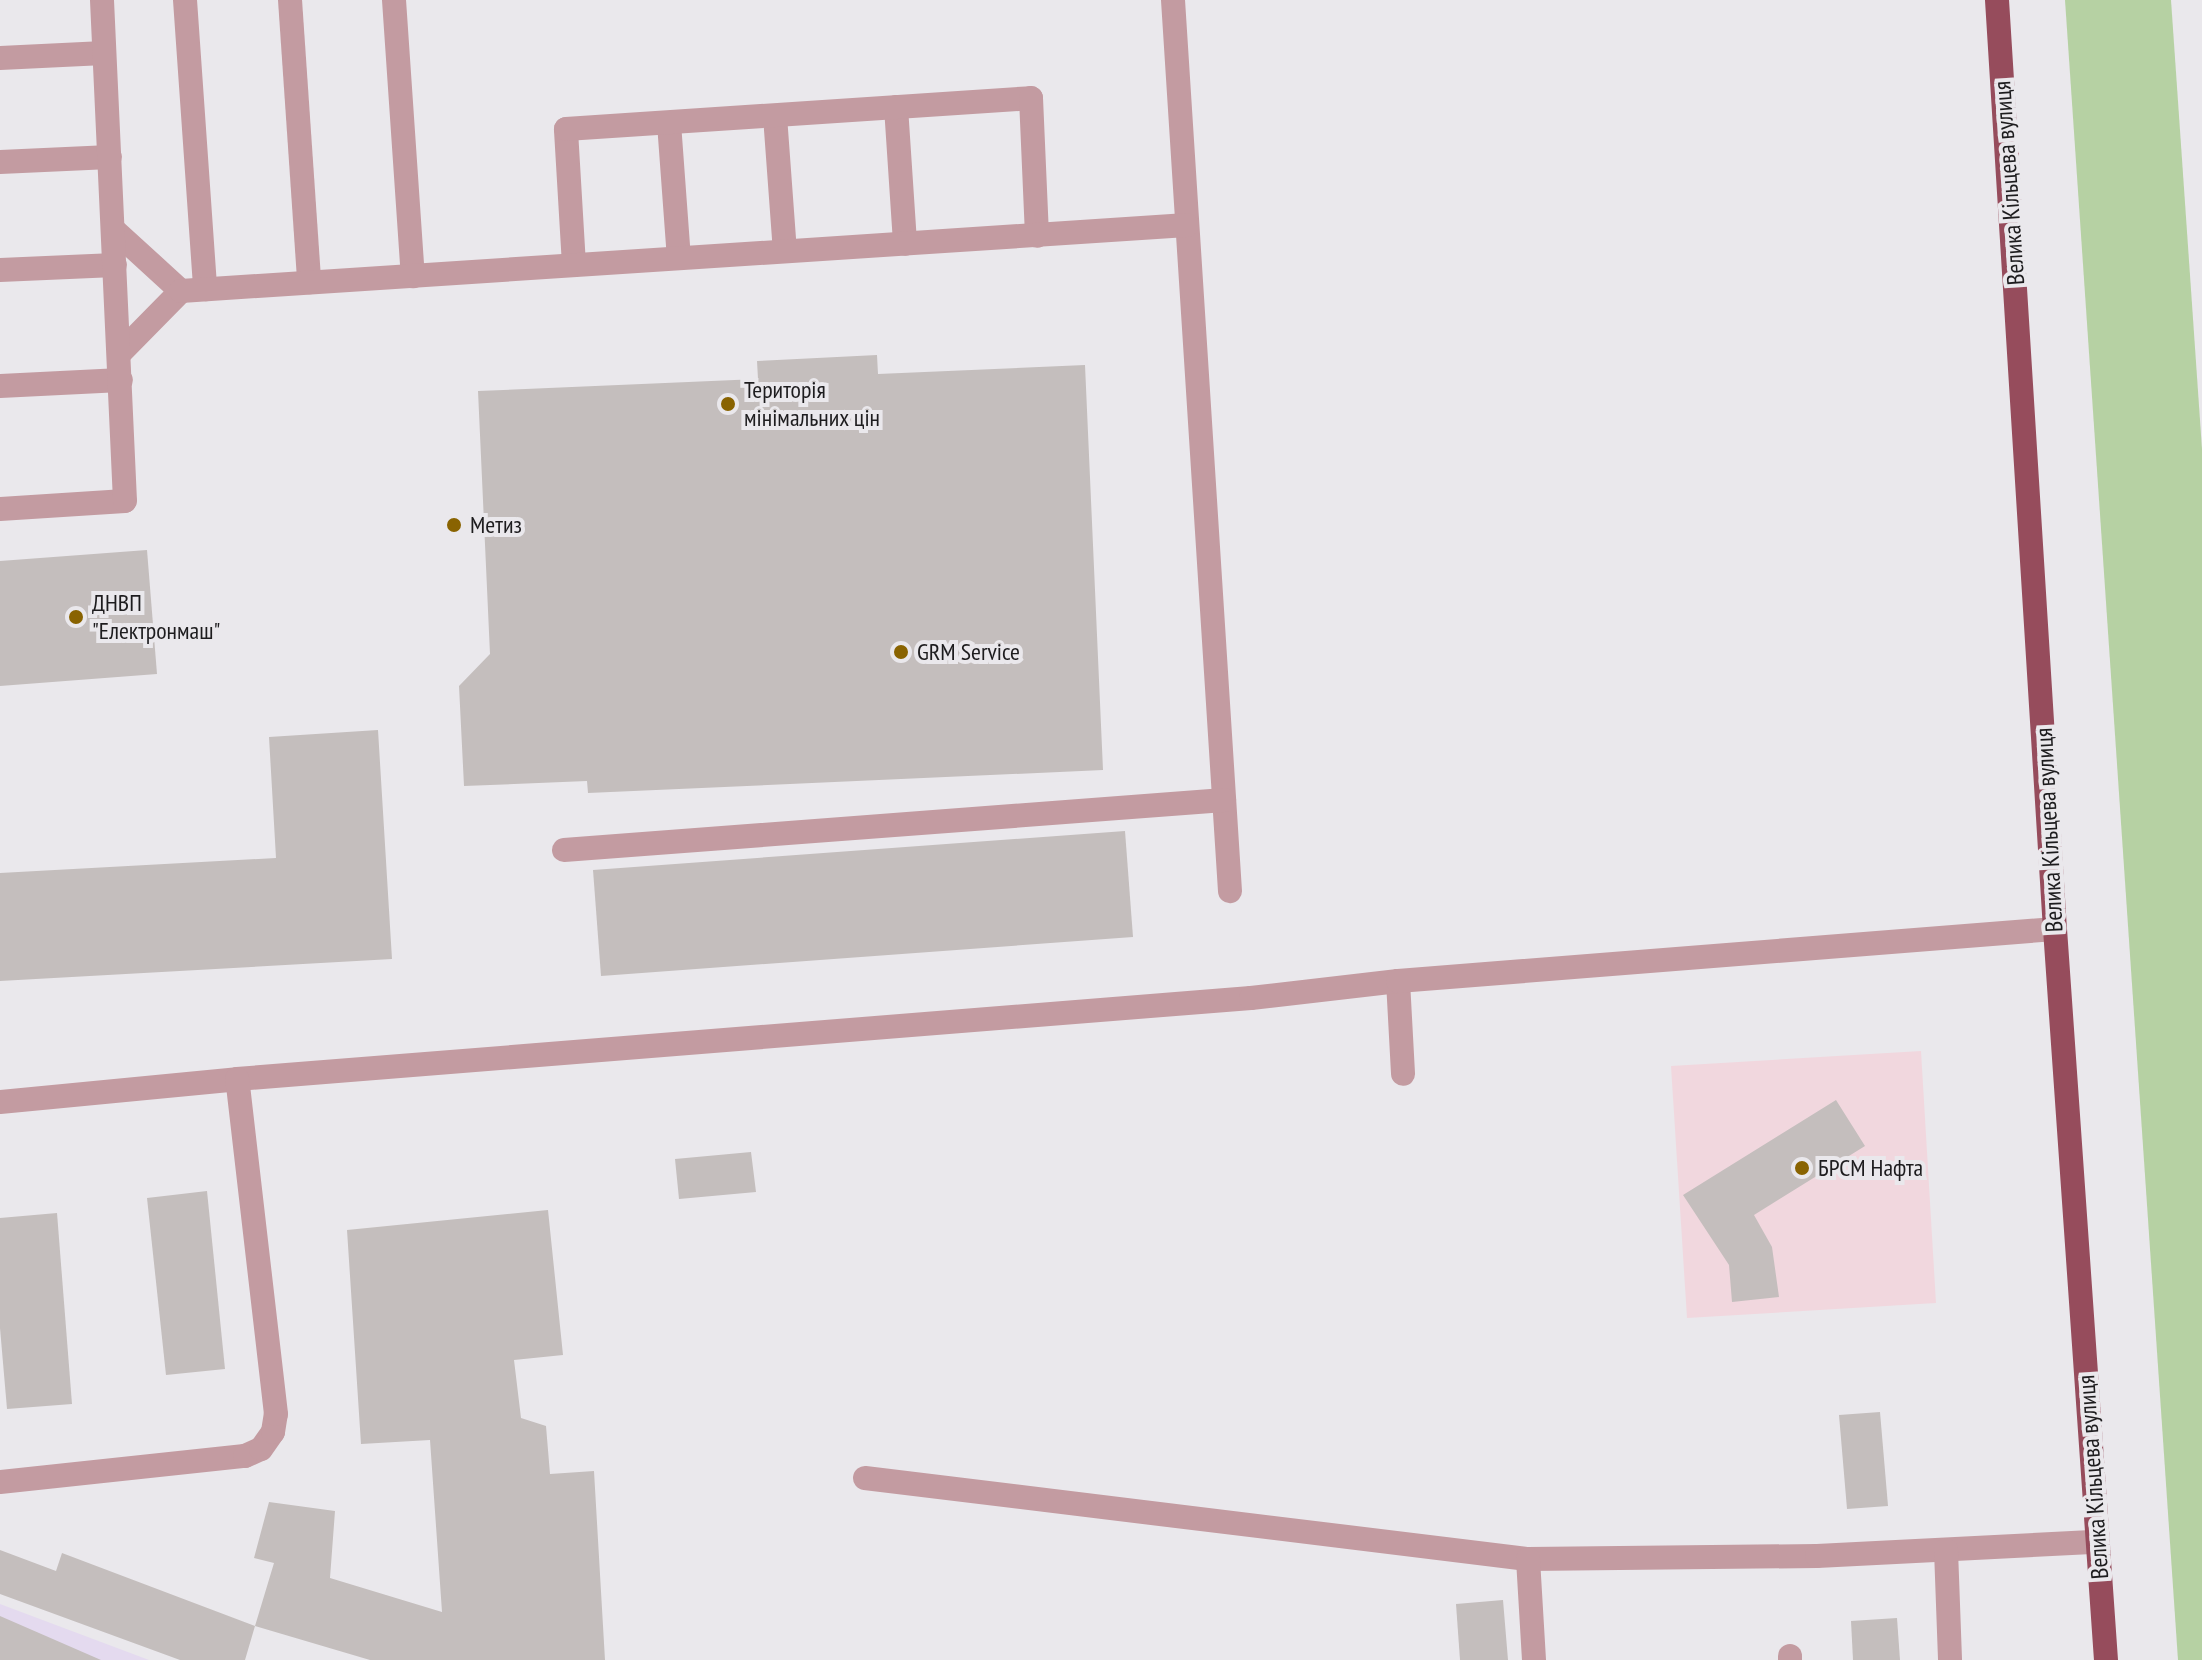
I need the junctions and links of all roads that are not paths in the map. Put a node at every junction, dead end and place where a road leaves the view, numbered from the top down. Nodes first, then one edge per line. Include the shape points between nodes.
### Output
1 (102, 0) edge
2 (185, 0) edge
3 (290, 0) edge
4 (394, 0) edge
5 (1173, 0) edge
6 (1997, 0) edge
7 (104, 53) junction
8 (0, 58) edge
9 (896, 107) junction
10 (775, 116) junction
11 (669, 123) junction
12 (110, 157) junction
13 (0, 162) edge
14 (1187, 225) junction
15 (113, 229) junction
16 (1037, 236) junction
17 (905, 244) junction
18 (785, 251) junction
19 (679, 258) junction
20 (115, 265) junction
21 (574, 265) junction
22 (0, 270) edge
23 (413, 276) junction
24 (309, 282) junction
25 (193, 290) junction
26 (119, 354) junction
27 (121, 380) junction
28 (0, 386) edge
29 (0, 509) edge
30 (1224, 800) junction
31 (564, 850) dead end
32 (1230, 891) dead end
33 (2055, 929) junction
34 (1398, 981) junction
35 (1403, 1074) dead end
36 (237, 1079) junction
37 (0, 1102) edge
38 (865, 1478) dead end
39 (0, 1482) edge
40 (2097, 1542) junction
41 (1946, 1550) junction
42 (1528, 1559) junction
43 (1534, 1660) edge
44 (1950, 1660) edge
45 (2106, 1660) edge

1 - 7 lane
2 - 25 lane
3 - 24 lane
4 - 23 lane
5 - 14 lane
6 - 33 highway, Велика Кільцева вулиця
7 - 8 lane
7 - 12 lane
9 - 10 lane
9 - 16 lane via 1031,98
9 - 17 lane
10 - 11 lane
10 - 18 lane
11 - 19 lane
11 - 21 lane via 566,129
12 - 13 lane
12 - 15 lane
14 - 16 lane
14 - 30 lane
15 - 20 lane
15 - 25 lane
16 - 17 lane
17 - 18 lane
18 - 19 lane
19 - 21 lane
20 - 22 lane
20 - 26 lane
21 - 23 lane
23 - 24 lane
24 - 25 lane
25 - 26 lane
26 - 27 lane
27 - 28 lane
27 - 29 lane via 125,501
30 - 31 lane
30 - 32 lane
33 - 34 lane
33 - 40 highway, Велика Кільцева вулиця
34 - 35 lane
34 - 36 lane via 1235,999
36 - 37 lane
36 - 39 lane via 276,1414 273,1432 261,1449 245,1456
38 - 42 lane
40 - 41 lane
40 - 45 highway, Велика Кільцева вулиця
41 - 42 lane
41 - 44 lane
42 - 43 lane

